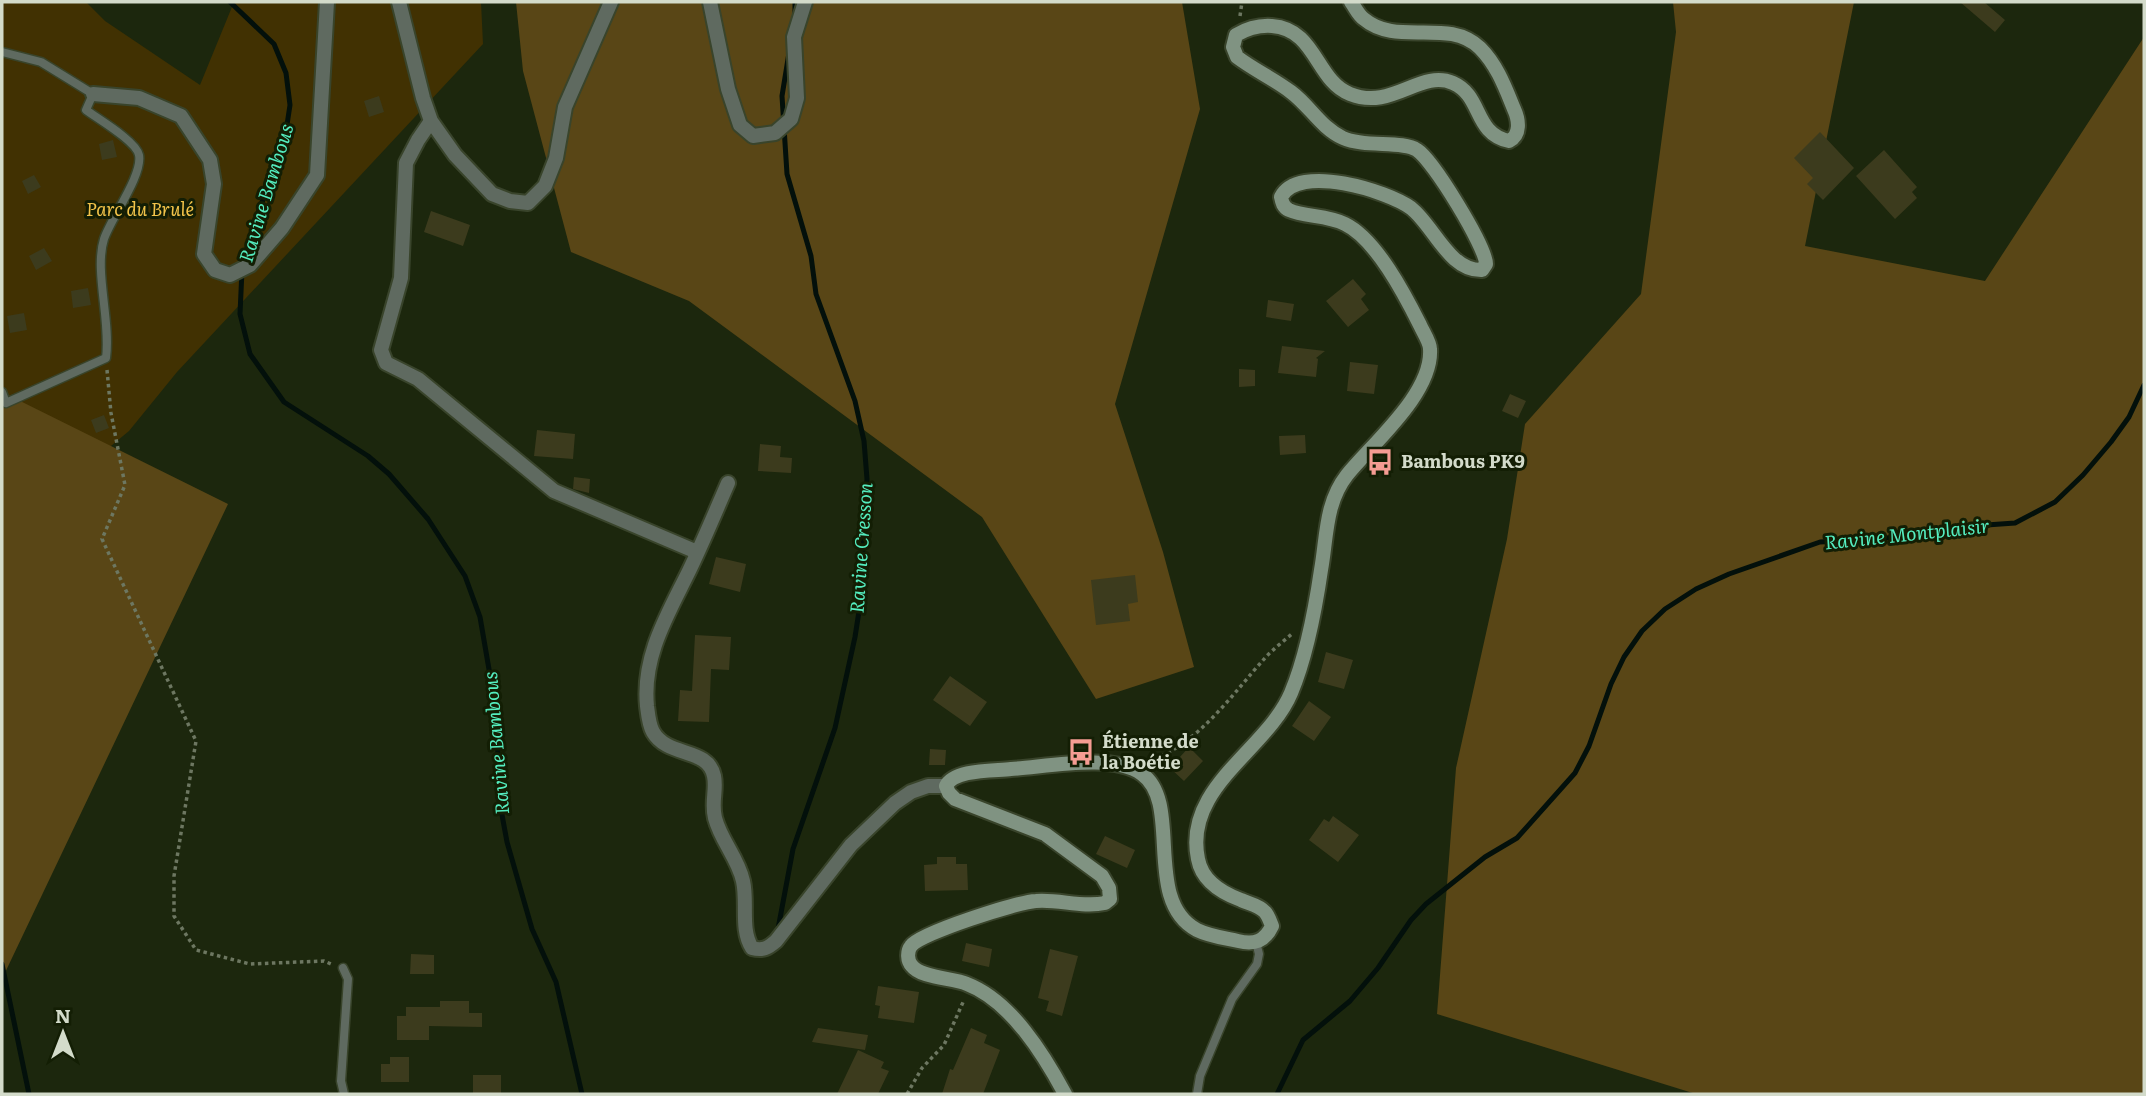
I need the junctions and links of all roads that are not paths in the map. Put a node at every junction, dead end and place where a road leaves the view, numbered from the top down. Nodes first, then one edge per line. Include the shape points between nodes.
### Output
1 (327, 2) edge
2 (399, 2) edge
3 (611, 2) edge
4 (709, 2) edge
5 (805, 2) edge
6 (1351, 2) edge
7 (2, 52) edge
8 (93, 94) junction
9 (431, 121) junction
10 (2, 392) edge
11 (729, 484) dead end
12 (697, 552) junction
13 (946, 786) junction
14 (1256, 943) junction
15 (343, 968) dead end
16 (344, 1094) edge
17 (1065, 1094) edge
18 (1197, 1094) edge

1 - 8 street via 317,175 274,238 250,265 230,275 215,270 204,254 214,184 210,160 181,116 139,97
2 - 9 street
3 - 9 street via 565,107 545,186 528,203 492,194
4 - 5 street via 728,89 740,125 753,136 775,133 791,119 797,98 794,37
6 - 14 main road via 1362,18 1379,29 1452,33 1479,47 1500,75 1517,114 1518,132 1509,141 1495,137 1484,127 1471,97 1443,79 1388,97 1361,97 1337,87 1308,46 1289,30 1259,26 1236,35 1233,47 1237,57 1293,93 1332,132 1356,142 1418,150 1486,256 1482,270 1465,266 1410,207 1347,183 1298,184 1281,197 1289,210 1347,225 1367,241 1403,292 1431,348 1413,399 1345,477 1330,503 1301,666 1281,712 1219,783 1199,822 1196,842 1205,876 1216,888 1258,905 1266,913 1272,926 1267,937
7 - 8 lane via 41,62
8 - 10 lane via 86,110 139,153 139,168 104,239 101,256 106,358 6,403
9 - 12 street via 406,163 401,278 381,350 386,363 418,380 554,491
11 - 12 street
12 - 13 street via 662,622 648,670 648,712 661,744 710,765 715,820 738,864 752,948 768,948 776,941 851,845 895,803 911,792
13 - 14 main road via 954,776 979,772 1101,763 1142,774 1152,784 1160,805 1168,883 1179,915 1196,929
13 - 17 main road via 955,799 1045,834 1102,876 1111,893 1110,899 1100,904 1036,901 1005,908 930,934 911,945 908,957 921,972 968,984 998,1004 1044,1056
14 - 18 lane via 1257,964 1232,999
15 - 16 lane via 348,979

